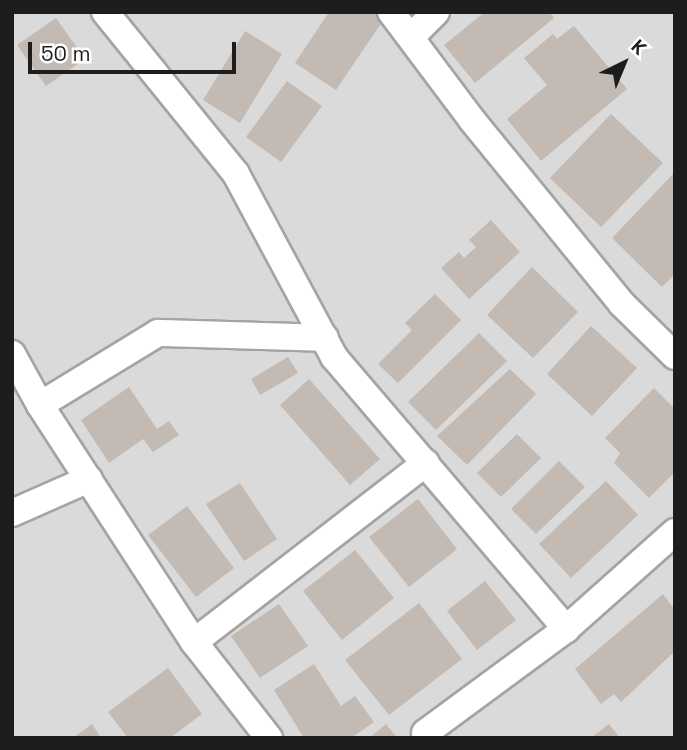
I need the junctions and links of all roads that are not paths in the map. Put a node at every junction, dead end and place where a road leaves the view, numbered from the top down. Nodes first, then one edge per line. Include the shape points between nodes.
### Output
1 (105, 12) edge
2 (391, 12) edge
3 (436, 12) edge
4 (412, 36) junction
5 (325, 338) junction
6 (12, 354) edge
7 (675, 356) edge
8 (40, 405) junction
9 (426, 463) junction
10 (89, 479) junction
11 (12, 513) edge
12 (675, 532) edge
13 (566, 629) junction
14 (194, 642) junction
15 (425, 733) dead end
16 (269, 738) edge

1 - 5 street via 236,173
2 - 4 street
3 - 4 street
4 - 7 street via 472,120 622,304
5 - 8 street via 158,333
5 - 9 street via 334,357
6 - 8 street
8 - 10 street
9 - 13 street
9 - 14 street
10 - 11 street
10 - 14 street
12 - 13 street
13 - 15 street
14 - 16 street

